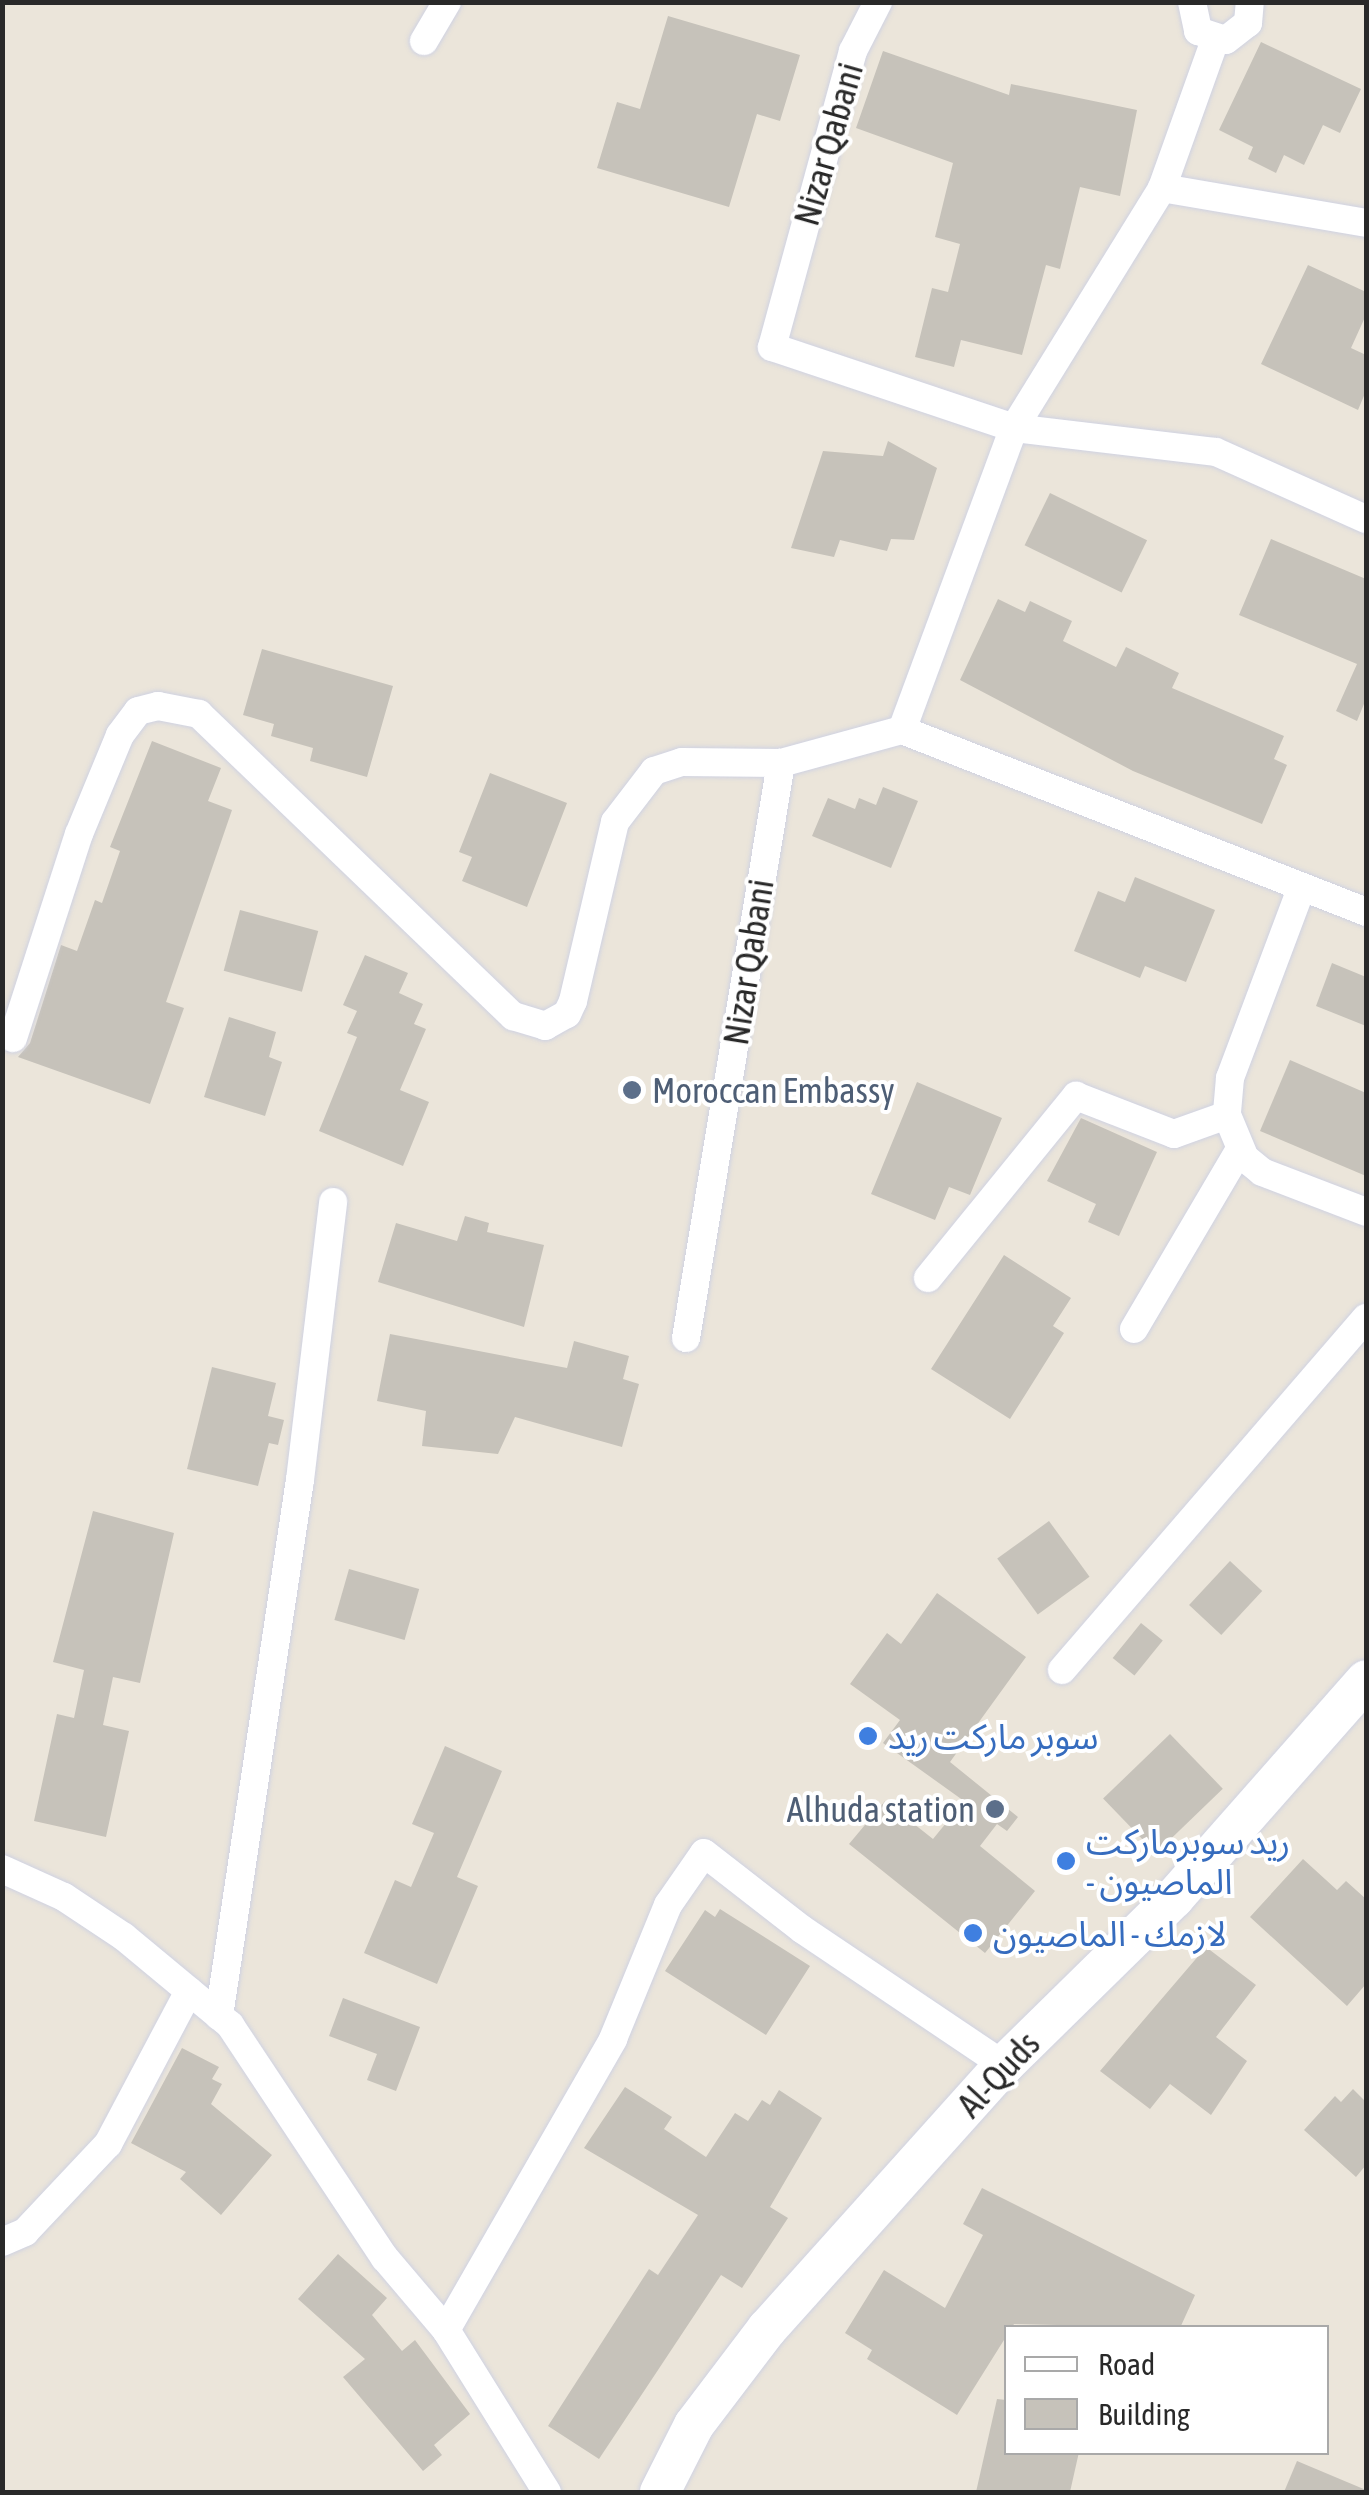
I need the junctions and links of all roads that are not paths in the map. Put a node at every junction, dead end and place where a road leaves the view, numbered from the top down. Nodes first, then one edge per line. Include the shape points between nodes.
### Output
1 (447, 2) edge
2 (878, 2) edge
3 (1192, 2) edge
4 (1250, 2) edge
5 (1215, 40) junction
6 (424, 41) dead end
7 (1162, 188) junction
8 (1366, 223) edge
9 (1014, 428) junction
10 (1366, 518) edge
11 (902, 730) junction
12 (781, 763) junction
13 (1302, 889) junction
14 (1366, 912) edge
15 (13, 1038) dead end
16 (1227, 1115) junction
17 (1240, 1149) junction
18 (333, 1202) dead end
19 (1366, 1212) edge
20 (928, 1278) dead end
21 (1366, 1318) edge
22 (1134, 1329) dead end
23 (686, 1338) dead end
24 (1062, 1670) dead end
25 (1366, 1680) edge
26 (2, 1869) edge
27 (189, 1990) junction
28 (219, 2016) junction
29 (1004, 2065) junction
30 (2, 2242) edge
31 (446, 2330) junction
32 (547, 2492) edge
33 (660, 2492) edge

1 - 6 street
2 - 9 street, Nizar Qabani via 853,51 772,347
3 - 5 street via 1193,23
4 - 5 street via 1243,31
5 - 7 street
7 - 8 street
7 - 9 street
9 - 10 street via 1216,452
9 - 11 street
11 - 12 street
11 - 13 street
12 - 15 street via 682,762 654,770 633,790 599,872 573,1001 558,1021 530,1026 200,714 158,706 138,712 120,735 79,834
12 - 23 street, Nizar Qabani
13 - 14 street
13 - 16 street via 1230,1078
16 - 17 street
16 - 20 street via 1174,1134 1076,1096
17 - 19 street via 1262,1172
17 - 22 street
18 - 28 street via 300,1480
21 - 24 street
25 - 29 street, Al-Quds via 1174,1898
26 - 27 street via 64,1897
27 - 28 street
27 - 30 street via 108,2144 25,2232
28 - 31 street via 386,2258
29 - 31 street via 803,1930 704,1853 668,1905 613,2039
29 - 33 street, Al-Quds via 767,2329 694,2425
31 - 32 street

